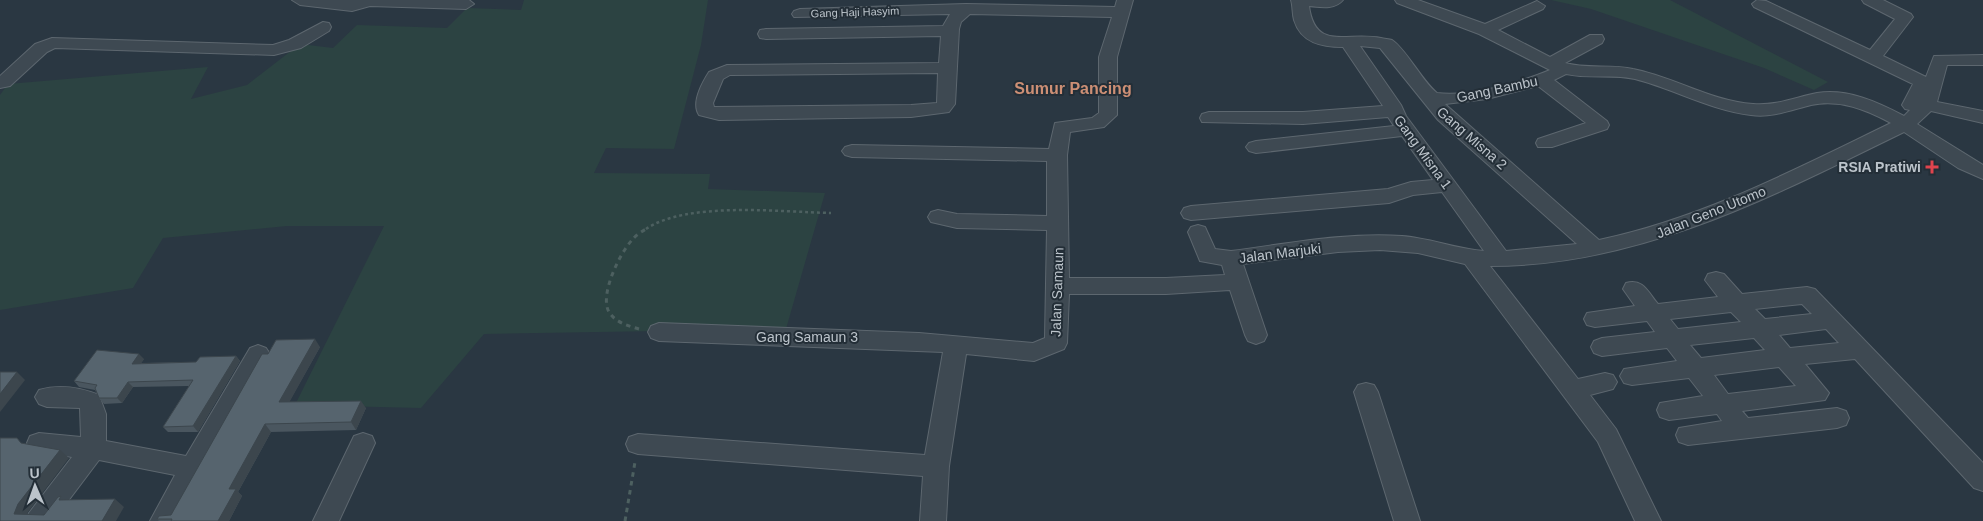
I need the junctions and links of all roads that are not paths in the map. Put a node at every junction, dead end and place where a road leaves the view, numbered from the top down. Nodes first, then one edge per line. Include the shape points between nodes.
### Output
1 (300, 0) edge
2 (1300, 0) edge
3 (1335, 0) edge
4 (1403, 0) edge
5 (1870, 0) edge
6 (1760, 1) edge
7 (466, 4) dead end
8 (1123, 6) edge
9 (1536, 6) dead end
10 (966, 9) junction
11 (800, 14) dead end
12 (323, 27) dead end
13 (1485, 30) junction
14 (950, 31) junction
15 (766, 34) dead end
16 (1596, 39) dead end
17 (1349, 43) junction
18 (1874, 57) junction
19 (1983, 60) edge
20 (1557, 66) junction
21 (949, 68) junction
22 (1542, 80) junction
23 (0, 83) edge
24 (1927, 92) junction
25 (1428, 96) junction
26 (1393, 111) junction
27 (1209, 118) dead end
28 (1983, 118) edge
29 (1903, 121) junction
30 (1407, 130) junction
31 (1545, 143) dead end
32 (1256, 147) dead end
33 (852, 151) dead end
34 (1057, 155) junction
35 (1983, 174) edge
36 (1448, 186) junction
37 (938, 217) dead end
38 (1058, 223) junction
39 (1595, 248) junction
40 (1231, 258) junction
41 (1472, 258) junction
42 (1500, 258) junction
43 (1716, 280) dead end
44 (1238, 282) junction
45 (1058, 286) junction
46 (1634, 289) dead end
47 (1736, 303) junction
48 (1652, 312) junction
49 (1595, 319) dead end
50 (1832, 320) junction
51 (1758, 328) junction
52 (659, 332) road end
53 (1256, 335) dead end
54 (1672, 338) junction
55 (956, 344) junction
56 (1602, 347) dead end
57 (1860, 350) junction
58 (258, 354) dead end
59 (1784, 357) junction
60 (1696, 368) junction
61 (1632, 376) dead end
62 (1606, 382) dead end
63 (1573, 390) junction
64 (1366, 392) dead end
65 (46, 397) dead end
66 (1723, 404) junction
67 (1669, 410) dead end
68 (1837, 418) dead end
69 (1742, 428) junction
70 (1688, 435) dead end
71 (39, 443) dead end
72 (363, 443) dead end
73 (638, 444) road end
74 (92, 449) junction
75 (936, 466) junction
76 (192, 468) junction
77 (1983, 480) edge
78 (38, 521) edge
79 (163, 521) edge
80 (326, 521) edge
81 (933, 521) edge
82 (1407, 521) edge
83 (1648, 521) edge

1 - 7 street via 352,6 369,1
2 - 3 street via 1327,3
2 - 17 street, Gang Misna 2 via 1300,14 1306,31 1318,39
4 - 13 street
5 - 18 street via 1905,17
6 - 18 street
8 - 10 street, Gang Haji Hasyim
8 - 34 street, Jalan Samaun via 1108,57 1108,115 1097,123 1062,128
9 - 13 street
10 - 11 street, Gang Haji Hasyim
10 - 14 street via 957,16
12 - 23 street via 296,44 274,50 52,43 41,48
13 - 20 street
14 - 15 street
14 - 21 street
16 - 20 street, Gang Bambu
17 - 25 street, Gang Misna 2 via 1377,41 1386,44
17 - 26 street, Gang Misna 1
18 - 24 street
19 - 24 street via 1940,60
20 - 22 street, Gang Bambu via 1555,76
20 - 29 street via 1640,75 1720,103 1755,110 1783,108 1805,100 1839,98
21 - 21 street via 943,108 911,112 720,114 705,111 704,104 715,76 727,70
22 - 25 street, Gang Bambu via 1474,96 1441,100
22 - 31 street via 1600,125
24 - 28 street
24 - 29 street, Jalan Geno Utomo
25 - 39 street, Gang Misna 2 via 1445,116
26 - 27 street via 1303,118
26 - 30 street, Gang Misna 1
29 - 35 street via 1959,162
29 - 39 street, Jalan Geno Utomo via 1719,211 1654,236
30 - 32 street
30 - 36 street, Gang Misna 1
33 - 34 street
34 - 38 street, Jalan Samaun
36 - 40 street via 1195,222 1207,256
36 - 42 street, Gang Misna 1
37 - 38 street via 957,221
38 - 45 street, Jalan Samaun
39 - 42 street, Jalan Geno Utomo
40 - 41 street, Jalan Marjuki via 1374,242 1403,243
40 - 44 street, Jalan Marjuki
41 - 42 street, Jalan Geno Utomo
41 - 63 street
43 - 47 street
44 - 45 street, Jalan Marjuki
44 - 53 street
45 - 55 street, Jalan Samaun via 1056,343 1034,352
46 - 48 street
47 - 48 street
47 - 50 street via 1807,295
47 - 51 street
48 - 49 street
48 - 54 street
50 - 51 street
50 - 57 street
51 - 54 street
51 - 59 street
52 - 55 street, Gang Samaun 3 via 763,337 872,337
54 - 56 street
54 - 60 street
55 - 75 street
57 - 59 street
57 - 77 street
58 - 76 street
59 - 60 street
59 - 66 street via 1817,393
60 - 61 street
60 - 66 street
62 - 63 street
63 - 83 street via 1607,436
64 - 82 street
65 - 74 street via 78,397 90,402 94,414
66 - 67 street
66 - 69 street
68 - 69 street
69 - 70 street
71 - 74 street
72 - 80 street
73 - 75 street
74 - 76 street
74 - 78 street
75 - 81 street
76 - 79 street

